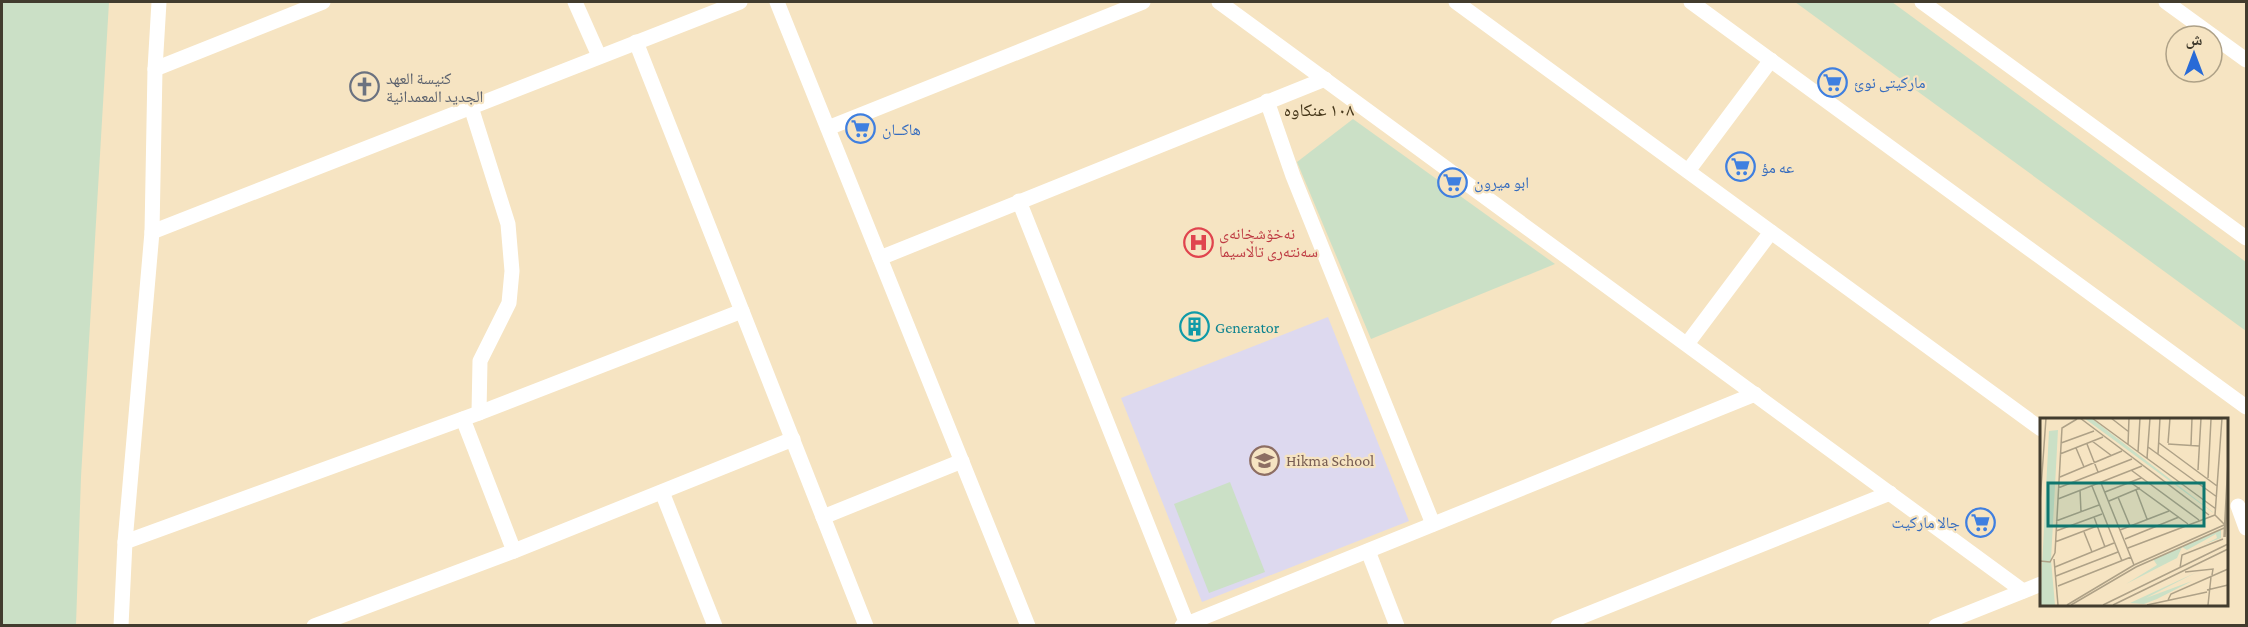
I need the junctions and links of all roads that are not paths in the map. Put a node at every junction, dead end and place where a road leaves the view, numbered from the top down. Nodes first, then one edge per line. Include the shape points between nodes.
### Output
1 (159, 2) edge
2 (323, 2) edge
3 (575, 2) edge
4 (740, 2) edge
5 (777, 2) edge
6 (1143, 2) edge
7 (1219, 2) edge
8 (1456, 2) edge
9 (1691, 2) edge
10 (1922, 2) edge
11 (2166, 2) edge
12 (636, 42) junction
13 (599, 56) junction
14 (1771, 60) junction
15 (2247, 60) edge
16 (155, 69) junction
17 (1325, 79) junction
18 (1267, 101) junction
19 (471, 107) junction
20 (828, 128) junction
21 (1688, 171) junction
22 (1019, 201) junction
23 (152, 232) junction
24 (1771, 232) junction
25 (2247, 238) edge
26 (880, 258) junction
27 (742, 311) junction
28 (1687, 344) junction
29 (1755, 394) junction
30 (2247, 407) edge
31 (479, 413) junction
32 (463, 419) junction
33 (2040, 428) edge
34 (792, 440) junction
35 (962, 461) junction
36 (662, 492) junction
37 (1890, 493) junction
38 (2237, 506) edge
39 (823, 517) junction
40 (1433, 524) junction
41 (2247, 528) edge
42 (125, 542) junction
43 (1368, 550) junction
44 (514, 551) junction
45 (2040, 584) edge
46 (2023, 591) junction
47 (714, 625) edge
48 (1184, 625) edge
49 (122, 626) edge
50 (315, 626) edge
51 (866, 626) edge
52 (1028, 626) edge
53 (1397, 626) edge
54 (1558, 626) edge
55 (1936, 626) edge

1 - 16 street
2 - 16 street
3 - 13 street
4 - 12 street
5 - 20 street
6 - 20 street
7 - 17 street
8 - 21 street
9 - 14 street
10 - 25 street
11 - 15 street
12 - 13 street
12 - 27 street
13 - 19 street
14 - 21 street
14 - 30 street
16 - 23 street
17 - 18 street
17 - 28 street
18 - 22 street
18 - 40 street via 1293,176
19 - 23 street
19 - 31 street via 508,224 512,271 509,303 480,361
20 - 26 street
21 - 24 street
22 - 26 street
22 - 48 street
23 - 42 street
24 - 28 street
24 - 33 street
26 - 35 street
27 - 31 street
27 - 34 street
28 - 29 street
29 - 37 street
29 - 40 street
31 - 32 street
32 - 42 street
32 - 44 street
34 - 36 street
34 - 39 street
35 - 39 street
35 - 52 street
36 - 44 street
36 - 47 street
37 - 46 street
37 - 54 street
38 - 41 street
39 - 51 street
40 - 43 street
42 - 49 street
43 - 48 street
43 - 53 street
44 - 50 street
45 - 46 street
46 - 55 street

